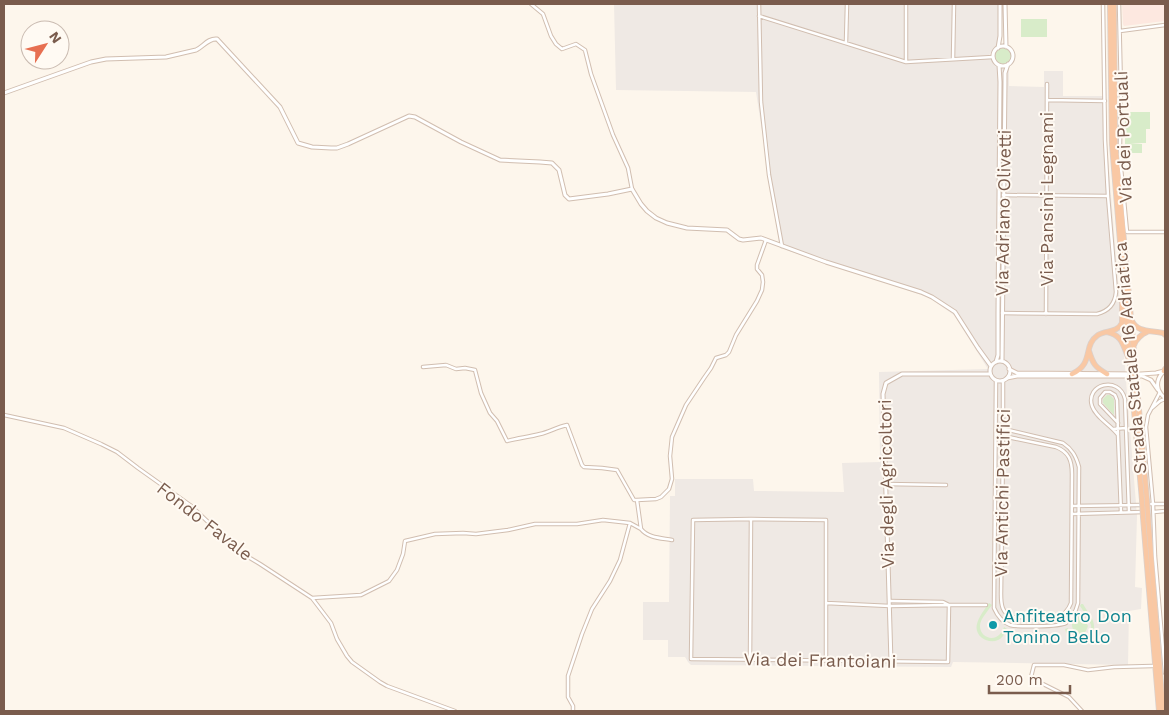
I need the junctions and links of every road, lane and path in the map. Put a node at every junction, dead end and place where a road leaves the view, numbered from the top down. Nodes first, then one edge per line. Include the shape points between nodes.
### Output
1 (531, 4) edge
2 (759, 4) edge
3 (847, 4) edge
4 (906, 4) edge
5 (954, 4) edge
6 (1000, 4) edge
7 (1005, 4) edge
8 (1103, 4) edge
9 (1110, 4) edge
10 (1114, 4) edge
11 (1119, 4) edge
12 (759, 16) junction
13 (1165, 25) edge
14 (1119, 31) junction
15 (846, 43) junction
16 (1006, 47) junction
17 (998, 48) junction
18 (993, 57) junction
19 (954, 59) junction
20 (906, 62) junction
21 (1008, 64) junction
22 (999, 65) junction
23 (1047, 84) dead end
24 (4, 93) edge
25 (1047, 100) junction
26 (1104, 100) junction
27 (632, 189) junction
28 (1003, 195) junction
29 (1046, 195) junction
30 (1108, 196) junction
31 (1165, 232) edge
32 (766, 240) junction
33 (782, 246) junction
34 (1123, 285) junction
35 (1130, 312) junction
36 (1000, 313) junction
37 (1046, 314) junction
38 (1152, 331) junction
39 (1106, 332) junction
40 (1165, 334) edge
41 (1133, 346) junction
42 (1089, 350) junction
43 (1002, 361) junction
44 (996, 362) junction
45 (1133, 363) junction
46 (991, 366) junction
47 (424, 367) dead end
48 (1009, 369) junction
49 (1165, 370) edge
50 (990, 374) junction
51 (1017, 374) junction
52 (1072, 374) junction
53 (1107, 374) junction
54 (1141, 375) junction
55 (1007, 378) junction
56 (996, 381) junction
57 (1003, 381) junction
58 (1159, 391) junction
59 (1165, 398) edge
60 (1151, 409) junction
61 (4, 415) edge
62 (1118, 423) junction
63 (996, 427) junction
64 (1003, 428) junction
65 (1118, 428) junction
66 (1126, 428) junction
67 (1113, 429) junction
68 (996, 434) junction
69 (1003, 436) junction
70 (1118, 438) junction
71 (1072, 482) junction
72 (1078, 482) junction
73 (886, 484) junction
74 (946, 485) dead end
75 (637, 500) junction
76 (1153, 504) junction
77 (1165, 504) edge
78 (1121, 505) junction
79 (1128, 505) junction
80 (1072, 506) junction
81 (1079, 506) junction
82 (1165, 511) edge
83 (1121, 512) junction
84 (1129, 512) junction
85 (1153, 512) junction
86 (1072, 514) junction
87 (1078, 514) junction
88 (1146, 516) junction
89 (752, 519) junction
90 (630, 523) junction
91 (641, 529) junction
92 (672, 540) dead end
93 (312, 598) junction
94 (826, 603) junction
95 (890, 604) junction
96 (949, 605) junction
97 (986, 605) dead end
98 (750, 659) junction
99 (826, 660) junction
100 (891, 662) junction
101 (1163, 665) edge
102 (1152, 666) dead end
103 (1165, 673) edge
104 (454, 711) edge
105 (574, 711) edge
106 (1082, 711) edge
107 (1161, 711) edge

1 - 27 street via 543,14 556,44 562,49 576,44 586,50 591,74 628,168
2 - 12 street
3 - 15 street
4 - 20 street
5 - 19 street
6 - 17 street
7 - 16 street, Via Adriano Olivetti
8 - 26 street
9 - 34 highway, Strada Statale 16 Adriatica via 1112,144
10 - 35 highway, Strada Statale 16 Adriatica via 1115,142
11 - 14 street, Via dei Portuali
12 - 15 street
12 - 33 street via 761,102 769,175
13 - 14 street
14 - 31 street, Via dei Portuali via 1121,160 1127,232
15 - 20 street
16 - 17 street
16 - 21 street, Via Adriano Olivetti via 1013,56
17 - 18 street
18 - 19 street
18 - 22 street
19 - 20 street
21 - 22 street
21 - 28 street, Via Adriano Olivetti via 1005,74
22 - 36 street, Via Adriano Olivetti
23 - 25 street, Via Pansini Legnami
24 - 27 street via 91,62 166,57 199,48 214,38 280,107 296,142 301,144 337,148 412,116 500,160 552,163 559,170 569,199
25 - 26 street
25 - 29 street, Via Pansini Legnami
26 - 30 street
27 - 32 street via 647,211 667,223 687,228 727,230 743,240
28 - 29 street
28 - 36 street, Via Adriano Olivetti
29 - 30 street
29 - 37 street, Via Pansini Legnami
30 - 37 street via 1116,292 1113,304 1105,312 1097,314
32 - 33 street
32 - 75 street via 757,265 763,282 757,301 729,352 716,358 686,405 672,437 669,489 656,499
33 - 46 street via 932,297 955,312
34 - 39 highway via 1122,323 1118,329
34 - 45 highway, Strada Statale 16 Adriatica
35 - 38 highway via 1134,326
35 - 41 highway, Strada Statale 16 Adriatica
36 - 37 street
36 - 43 street, Via Adriano Olivetti
36 - 44 street, Via Adriano Olivetti
38 - 40 highway
38 - 41 highway via 1144,333
39 - 42 highway via 1092,340
39 - 45 highway via 1120,338
41 - 45 highway, Strada Statale 16 Adriatica
42 - 52 highway via 1086,362
42 - 53 highway via 1096,368
43 - 44 street
43 - 48 street
44 - 46 street
45 - 88 highway, Strada Statale 16 Adriatica, bridge
46 - 50 street
47 - 75 street via 446,365 475,370 490,413 508,442 567,425 582,465 617,470
48 - 51 street
48 - 55 street
49 - 54 street
49 - 58 street via 1158,380
50 - 56 street
50 - 73 street, Via degli Agricoltori via 902,374 886,383 883,394
51 - 52 street
51 - 54 street
51 - 55 street
52 - 53 street
53 - 54 street
54 - 58 street
55 - 57 street
56 - 57 street
56 - 63 street, Via Antichi Pastifici
57 - 64 street, Via Antichi Pastifici
58 - 59 street
58 - 60 street
59 - 60 street
60 - 76 street via 1146,427
61 - 93 street, Fondo Favale via 64,428 117,452 190,505 240,552
62 - 62 street via 1116,397 1105,392 1100,404
62 - 65 street
63 - 64 street
63 - 68 street, Via Antichi Pastifici
64 - 69 street, Via Antichi Pastifici
64 - 72 street via 1068,446 1077,459
65 - 66 street
65 - 67 street
65 - 70 street
66 - 67 street via 1124,395 1114,385 1104,385 1096,390 1091,402 1095,412
66 - 79 street
67 - 70 street
68 - 69 street
68 - 87 street, Via Antichi Pastifici via 993,601 994,608 1005,622 1012,625 1061,625 1074,616 1078,603
69 - 71 street via 1061,449 1071,459
69 - 86 street, Via Antichi Pastifici via 1001,605 1006,614 1012,617 1057,618 1069,609
70 - 78 street
71 - 72 street
71 - 80 street
72 - 81 street
73 - 74 street
73 - 95 street, Via degli Agricoltori
75 - 91 street
76 - 77 street
76 - 79 street
76 - 85 street
78 - 79 street
78 - 81 street
78 - 83 street
79 - 84 street
80 - 81 street
80 - 86 street
81 - 87 street
82 - 85 street
83 - 84 street
83 - 87 street
84 - 85 street
85 - 101 street
86 - 87 street
88 - 107 highway, Strada Statale 16 Adriatica
88 - 107 highway, Strada Statale 16 Adriatica
89 - 94 street via 826,520
89 - 98 street
89 - 98 street, Via dei Frantoiani via 693,520 691,659
90 - 91 street
90 - 93 street via 602,520 535,524 476,534 435,534 405,541 403,554 389,581 361,595
90 - 105 street via 620,560 592,609 568,676 568,697
91 - 92 street via 649,536
93 - 104 street, Fondo Favale via 331,623 352,662 387,686
94 - 95 street
94 - 99 street
95 - 96 street via 943,602
95 - 100 street, Via degli Agricoltori
96 - 97 street
96 - 100 street, Via dei Frantoiani via 948,662
98 - 99 street, Via dei Frantoiani
99 - 100 street, Via dei Frantoiani
101 - 103 street
102 - 106 street via 1088,670 1034,665 1032,680 1069,696

